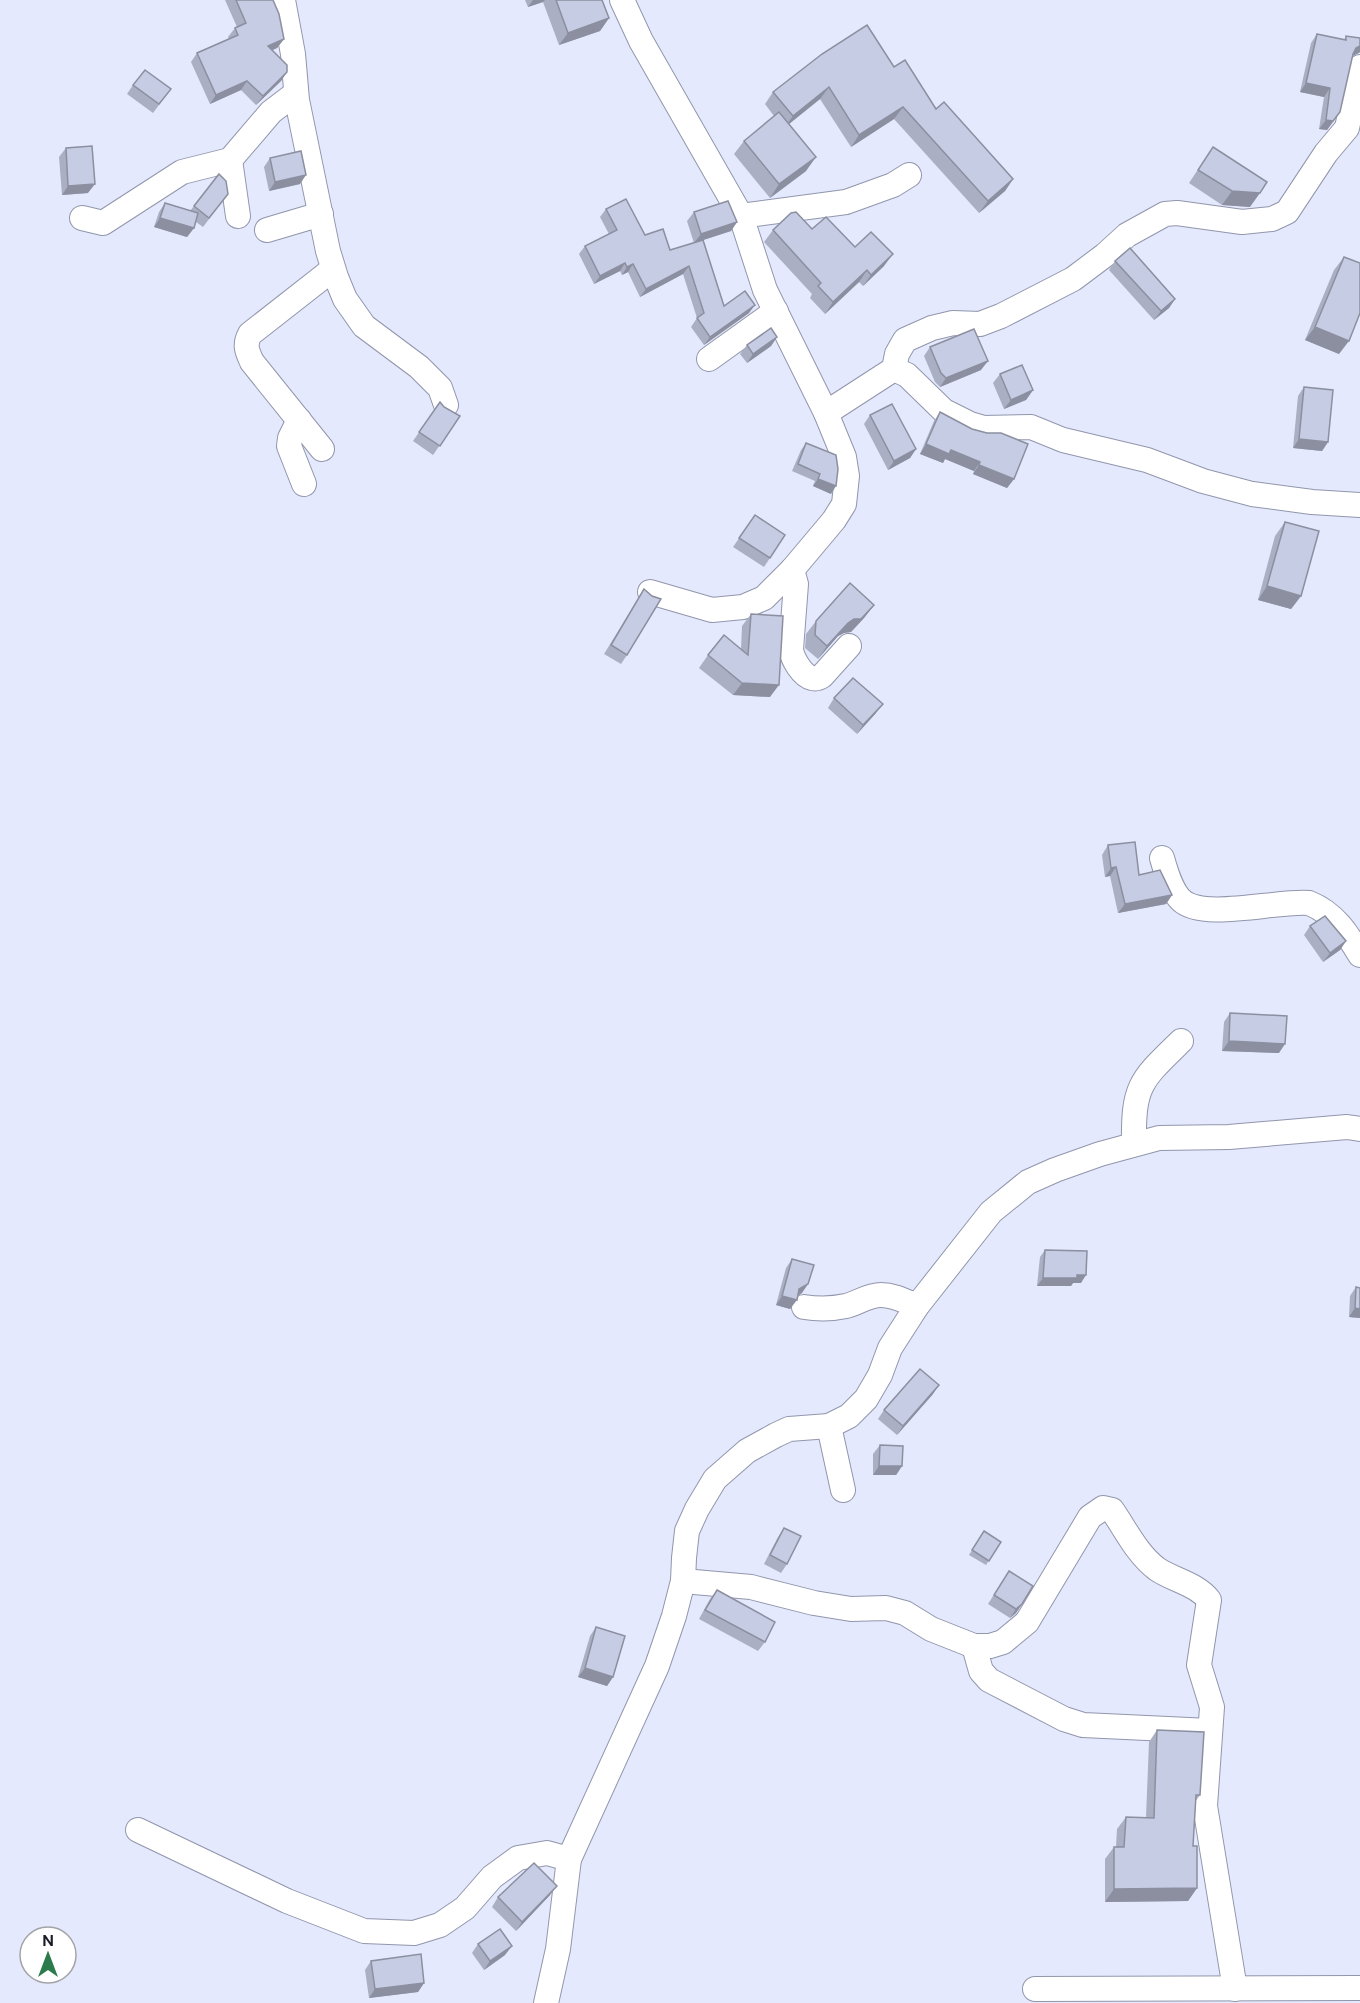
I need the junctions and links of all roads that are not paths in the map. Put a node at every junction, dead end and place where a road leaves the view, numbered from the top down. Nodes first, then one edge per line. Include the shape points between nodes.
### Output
1 (283, 0) edge
2 (622, 0) edge
3 (1360, 67) edge
4 (296, 93) junction
5 (230, 160) junction
6 (909, 175) dead end
7 (321, 214) junction
8 (238, 216) dead end
9 (741, 216) junction
10 (82, 218) dead end
11 (267, 230) dead end
12 (333, 269) junction
13 (776, 311) junction
14 (709, 359) dead end
15 (894, 369) junction
16 (446, 405) edge
17 (826, 413) junction
18 (299, 420) junction
19 (322, 449) dead end
20 (304, 484) dead end
21 (1360, 505) edge
22 (792, 570) junction
23 (650, 592) edge
24 (849, 646) dead end
25 (1162, 858) dead end
26 (1360, 955) edge
27 (1181, 1041) dead end
28 (1360, 1129) edge
29 (1134, 1143) junction
30 (804, 1306) dead end
31 (917, 1306) junction
32 (829, 1426) junction
33 (843, 1490) dead end
34 (683, 1581) junction
35 (974, 1646) junction
36 (1210, 1731) junction
37 (138, 1830) dead end
38 (569, 1859) junction
39 (1360, 1988) edge
40 (1035, 1989) dead end
41 (1235, 1989) junction
42 (1116, 1996) edge
43 (546, 2003) edge

1 - 4 street
2 - 9 street via 640,41
3 - 15 street via 1347,129 1287,212 1272,219 1242,222 1165,214 1127,235 1072,279 1001,316 980,324 932,327 905,340
4 - 5 street via 271,112
4 - 7 street
5 - 8 street
5 - 10 street via 182,172 103,223
6 - 9 street via 846,202
7 - 11 street
7 - 12 street
9 - 13 street via 765,290
12 - 16 street via 345,299 364,326 419,367 440,388
12 - 18 street via 250,334 246,342 252,362
13 - 14 street
13 - 17 street
15 - 17 street
15 - 21 street via 907,375 944,411 970,424 984,428 1031,427 1063,440 1147,460 1252,494
17 - 22 street via 844,457 844,504
18 - 19 street
18 - 20 street via 289,446
22 - 23 street via 764,598 743,607 712,610
22 - 24 street via 796,584 793,659 808,676 816,678
25 - 26 street via 1173,889 1187,905 1227,909 1309,903 1335,918
27 - 29 street via 1142,1084 1134,1112
28 - 29 street via 1159,1138
29 - 31 street via 1028,1182 992,1212
30 - 31 street via 846,1306 880,1295 894,1296
31 - 32 street via 890,1348 866,1399 849,1416
32 - 33 street
32 - 34 street via 789,1429 776,1435 747,1451 715,1479 687,1531
34 - 35 street via 751,1587 813,1604 886,1608
34 - 38 street via 657,1666
35 - 36 street via 981,1671 989,1680 1073,1723
35 - 36 street via 1003,1642 1027,1622 1090,1517 1110,1508 1143,1558 1209,1599 1199,1665 1212,1707
36 - 41 street via 1205,1806
37 - 38 street via 287,1901 364,1931 414,1933 440,1925 465,1908 492,1877 518,1858 547,1853
38 - 43 street via 558,1949
39 - 41 street
40 - 42 street
41 - 42 street

